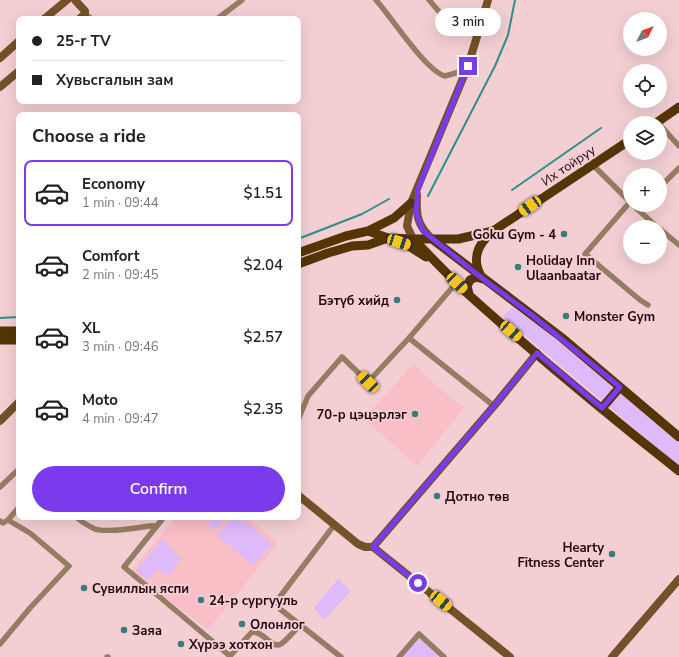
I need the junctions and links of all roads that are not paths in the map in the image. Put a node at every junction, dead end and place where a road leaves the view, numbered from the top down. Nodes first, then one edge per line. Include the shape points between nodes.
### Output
1 (67, 0) edge
2 (75, 0) edge
3 (242, 0) edge
4 (376, 0) edge
5 (429, 0) edge
6 (488, 0) edge
7 (48, 16) edge
8 (85, 16) edge
9 (221, 16) edge
10 (479, 32) junction
11 (16, 44) edge
12 (0, 58) edge
13 (468, 66) junction
14 (16, 74) edge
15 (0, 87) edge
16 (679, 107) edge
17 (667, 116) edge
18 (667, 133) edge
19 (623, 145) edge
20 (679, 146) edge
21 (593, 165) junction
22 (679, 168) edge
23 (667, 179) edge
24 (418, 189) junction
25 (623, 195) edge
26 (411, 204) junction
27 (623, 210) edge
28 (643, 212) edge
29 (651, 220) edge
30 (368, 231) junction
31 (493, 231) junction
32 (667, 235) edge
33 (388, 238) junction
34 (413, 239) junction
35 (432, 239) junction
36 (679, 245) edge
37 (301, 252) edge
38 (301, 263) edge
39 (440, 266) junction
40 (483, 279) junction
41 (457, 283) junction
42 (469, 294) junction
43 (648, 305) dead end
44 (0, 331) edge
45 (16, 331) edge
46 (409, 338) junction
47 (0, 340) edge
48 (16, 340) edge
49 (537, 353) junction
50 (620, 387) junction
51 (16, 405) edge
52 (494, 406) junction
53 (602, 408) junction
54 (301, 413) edge
55 (0, 421) edge
56 (679, 437) edge
57 (679, 471) edge
58 (16, 472) edge
59 (0, 487) edge
60 (301, 497) edge
61 (16, 511) edge
62 (8, 520) junction
63 (80, 520) edge
64 (162, 520) edge
65 (0, 521) edge
66 (334, 524) junction
67 (157, 526) junction
68 (373, 547) junction
69 (679, 579) edge
70 (300, 625) junction
71 (0, 644) edge
72 (229, 656) edge
73 (509, 656) edge
74 (341, 657) edge
75 (399, 657) edge
76 (444, 657) edge
77 (612, 657) edge

1 - 7 main road
2 - 8 main road via 85,11
3 - 9 street
4 - 13 street via 434,71 445,76
5 - 10 street via 456,27 468,33
6 - 10 main road
10 - 13 main road
11 - 12 main road
13 - 24 main road
14 - 15 main road
16 - 17 main road
18 - 20 street
19 - 21 main road, Их тойруу
21 - 25 street
21 - 31 main road, Их тойруу
22 - 23 street
24 - 26 main road
24 - 35 main road via 416,213 423,231
26 - 30 main road via 394,218
26 - 34 main road via 407,226
27 - 43 street via 585,254
28 - 29 street
30 - 33 main road
30 - 37 main road
31 - 35 main road, Их тойруу via 458,239
31 - 40 main road via 480,244 477,255 477,266
32 - 36 street
33 - 34 main road
33 - 38 main road via 368,245 352,246
33 - 39 main road via 407,245
34 - 35 main road, Их тойруу
34 - 39 main road
35 - 40 main road
39 - 41 main road
40 - 42 main road via 476,277 470,280 467,286
40 - 50 main road
41 - 42 main road
41 - 46 street
42 - 49 main road
44 - 45 main road
46 - 52 street
46 - 54 street via 368,382 342,357 308,396
47 - 48 main road
49 - 52 main road
49 - 53 main road
50 - 53 main road
50 - 56 main road
51 - 55 main road
52 - 68 main road
53 - 57 main road
58 - 59 street
60 - 66 main road
61 - 62 street
62 - 65 street via 3,523
62 - 71 street via 30,533 69,566
63 - 67 street via 87,526 104,530
64 - 67 street
66 - 68 main road via 358,544
66 - 70 street via 279,598 280,609
67 - 72 street via 124,567
68 - 73 main road
69 - 77 main road
70 - 72 street via 277,645 259,633 252,632
70 - 74 street
75 - 76 street via 418,634

